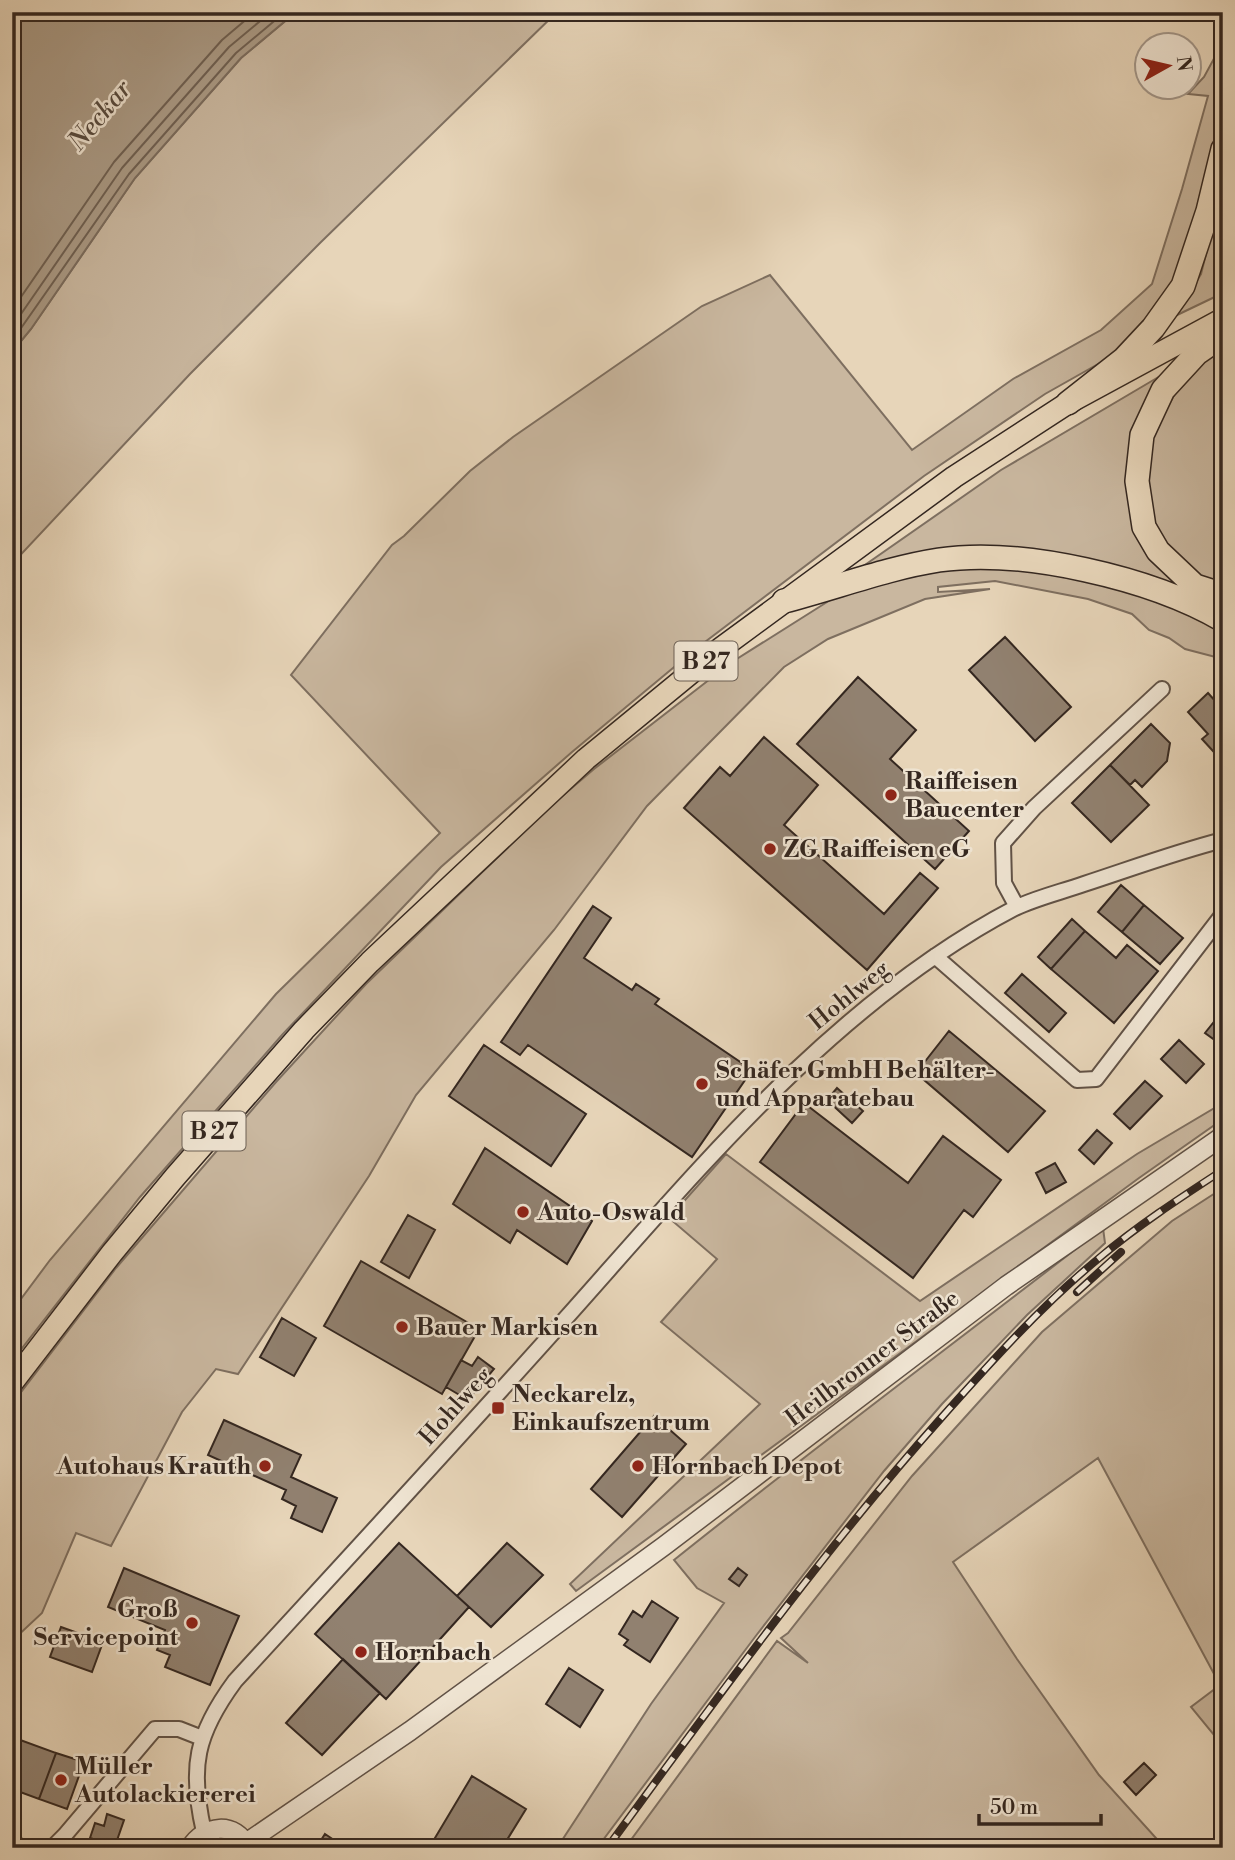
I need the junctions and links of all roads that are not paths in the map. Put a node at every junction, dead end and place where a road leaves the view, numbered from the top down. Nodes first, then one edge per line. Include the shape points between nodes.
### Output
1 (1223, 149) edge
2 (1223, 319) edge
3 (1223, 335) edge
4 (1068, 403) junction
5 (1223, 595) edge
6 (784, 601) junction
7 (1223, 620) edge
8 (1161, 689) dead end
9 (1223, 840) edge
10 (1017, 907) junction
11 (1223, 914) edge
12 (935, 956) junction
13 (1223, 1136) edge
14 (12, 1383) edge
15 (202, 1738) junction
16 (204, 1832) junction
17 (12, 1843) edge
18 (247, 1845) edge
19 (24, 1848) edge
20 (52, 1848) edge
21 (190, 1848) edge

1 - 4 highway via 1183,286 1124,359
2 - 4 main road, B 27
3 - 5 highway via 1196,353 1163,390 1142,435 1137,481 1144,527 1158,551 1195,586
4 - 6 main road, B 27 via 954,477
6 - 7 highway via 940,560 1012,559 1101,573 1166,594
6 - 14 main road, B 27 via 586,759 361,972 175,1177
8 - 10 street via 1003,843 1004,883
9 - 10 street, Hohlweg
10 - 12 street, Hohlweg
11 - 12 street via 1096,1079 1077,1080
12 - 15 street, Hohlweg via 830,1038 694,1174 235,1681
13 - 18 street, Heilbronner Straße via 1006,1286 664,1546
15 - 16 street, Hohlweg via 197,1757 197,1803
15 - 20 street via 179,1729 155,1729
16 - 18 street, Heilbronner Straße via 223,1828
16 - 21 street
17 - 19 street

